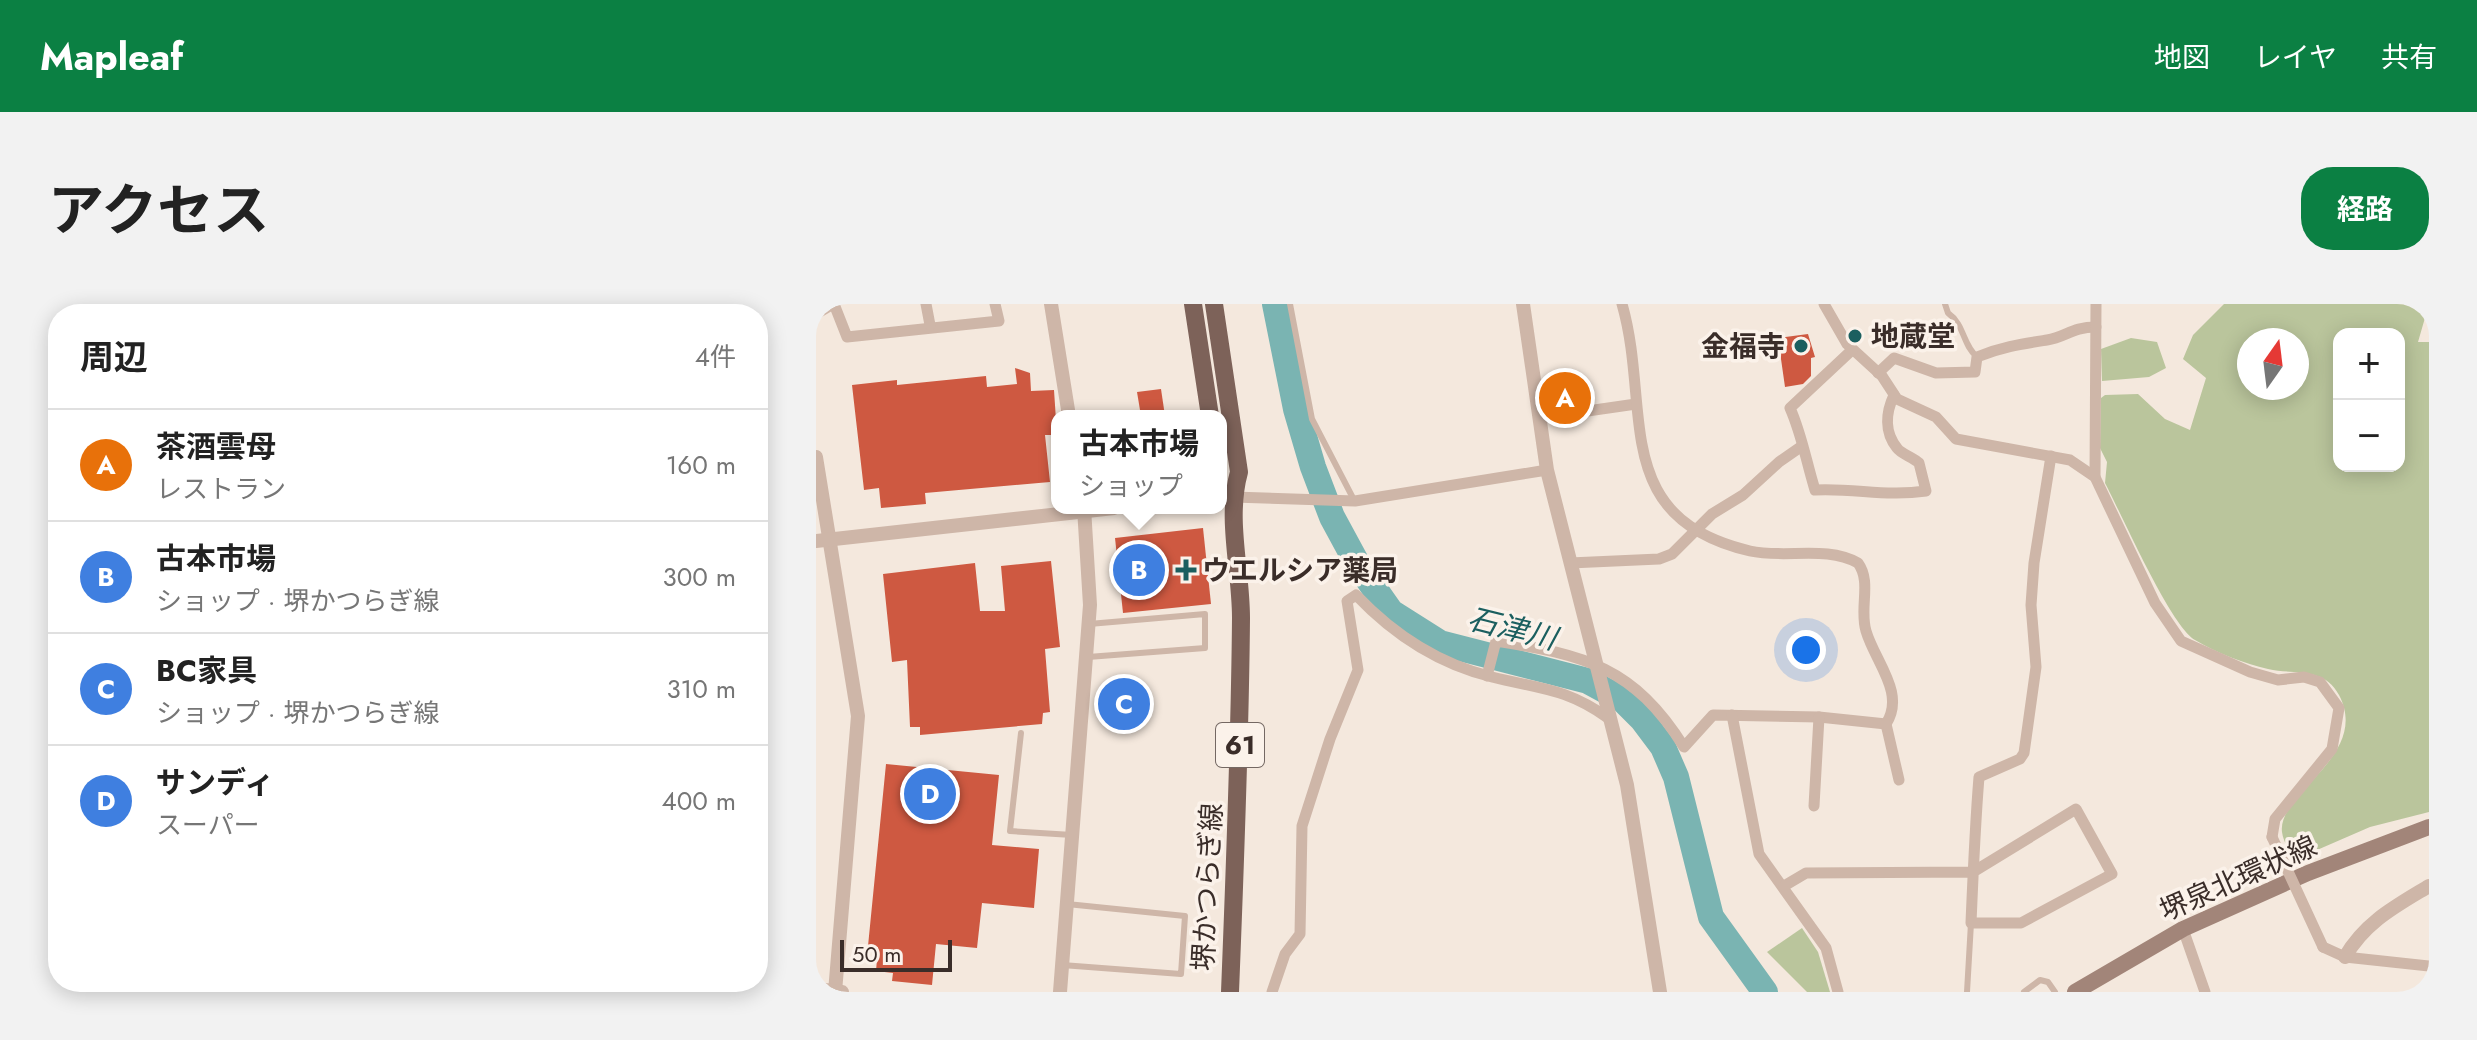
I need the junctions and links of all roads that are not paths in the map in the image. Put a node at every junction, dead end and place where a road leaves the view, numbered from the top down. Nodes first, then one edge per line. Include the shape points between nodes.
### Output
1 (833, 304) edge
2 (926, 304) edge
3 (995, 304) edge
4 (1051, 304) edge
5 (1193, 304) edge
6 (1214, 304) edge
7 (1290, 304) edge
8 (1523, 304) edge
9 (1622, 304) edge
10 (1824, 304) edge
11 (1945, 304) edge
12 (2096, 304) edge
13 (816, 314) edge
14 (930, 325) junction
15 (2096, 327) junction
16 (1852, 350) junction
17 (1977, 357) junction
18 (1878, 373) junction
19 (1894, 395) junction
20 (1636, 404) junction
21 (1068, 410) edge
22 (1209, 410) edge
23 (1539, 418) junction
24 (1802, 446) junction
25 (2051, 456) junction
26 (816, 457) edge
27 (1547, 470) junction
28 (2095, 477) junction
29 (1227, 498) edge
30 (1349, 500) junction
31 (1051, 513) edge
32 (1084, 514) edge
33 (1695, 531) junction
34 (824, 540) edge
35 (1570, 563) junction
36 (1089, 624) junction
37 (1086, 657) junction
38 (1594, 664) junction
39 (1487, 676) junction
40 (1732, 715) junction
41 (1608, 717) junction
42 (1819, 717) junction
43 (1886, 724) junction
44 (1021, 733) dead end
45 (1899, 780) dead end
46 (1814, 806) dead end
47 (2429, 827) edge
48 (1072, 835) junction
49 (1973, 872) junction
50 (1784, 886) junction
51 (2429, 886) edge
52 (1067, 904) junction
53 (1971, 923) junction
54 (2183, 929) junction
55 (2345, 957) junction
56 (1062, 965) junction
57 (2429, 966) edge
58 (816, 989) edge
59 (836, 992) edge
60 (842, 992) edge
61 (1060, 992) edge
62 (1230, 992) edge
63 (1272, 992) edge
64 (1660, 992) edge
65 (1838, 992) edge
66 (1967, 992) edge
67 (2024, 992) edge
68 (2055, 992) edge
69 (2075, 992) edge
70 (2205, 992) edge

1 - 13 street
1 - 14 street via 847,337
2 - 14 street
3 - 14 street via 999,321
4 - 21 street
5 - 22 main road
6 - 29 main road, 堺かつらぎ線 / 61 via 1239,472
7 - 30 lane via 1312,419
8 - 23 street
9 - 20 street
10 - 16 street
11 - 17 lane
12 - 15 street
15 - 17 street via 2077,327 2050,340 2001,347
15 - 28 street
16 - 18 street
16 - 24 street via 1790,408 1804,437
17 - 18 street via 1975,372 1936,373 1894,358
18 - 19 street
19 - 24 street via 1886,412 1889,429 1897,449 1919,463 1926,491 1891,496 1848,488 1815,490
19 - 25 street via 1936,417 1956,439
20 - 23 street
20 - 33 street via 1648,474 1660,497
23 - 27 street
24 - 33 street
25 - 28 street via 2084,467
25 - 49 street via 2034,563 2036,667 2024,753 1979,777
26 - 34 street
27 - 30 street
27 - 35 street
28 - 55 street, bridge via 2155,603 2181,641 2250,672 2320,682 2339,708 2332,749 2275,819 2272,837 2323,947
29 - 30 street
29 - 62 main road, 堺かつらぎ線 / 61 via 1241,624
31 - 34 street
32 - 36 street
33 - 35 street via 1672,554 1659,559
33 - 43 street via 1751,551 1834,554 1858,563 1865,578 1866,631 1896,706
34 - 59 street via 858,716
35 - 38 street
36 - 37 street
36 - 37 lane via 1205,614 1205,648
37 - 48 street
38 - 39 street via 1496,641
38 - 40 street via 1640,690 1684,747 1713,715
38 - 41 street
39 - 41 street via 1566,693
39 - 63 street via 1455,666 1382,623 1356,595 1347,601 1358,670 1302,826 1300,934 1285,954
40 - 42 street
40 - 50 street via 1759,854
41 - 64 street via 1627,785
42 - 43 street
42 - 46 street
43 - 45 street
44 - 48 lane via 1010,831
47 - 54 main road, 堺泉北環状線
48 - 52 street
49 - 50 street via 1806,873
49 - 53 street
49 - 53 street via 2076,809 2112,874 2021,923
50 - 65 street via 1826,948
51 - 55 street via 2377,918 2356,937
52 - 56 street
52 - 56 lane via 1185,916 1181,974
53 - 66 lane
54 - 69 main road, 堺泉北環状線
54 - 70 street
55 - 57 street
56 - 61 street
58 - 59 street
59 - 60 street
67 - 68 lane via 2040,980

